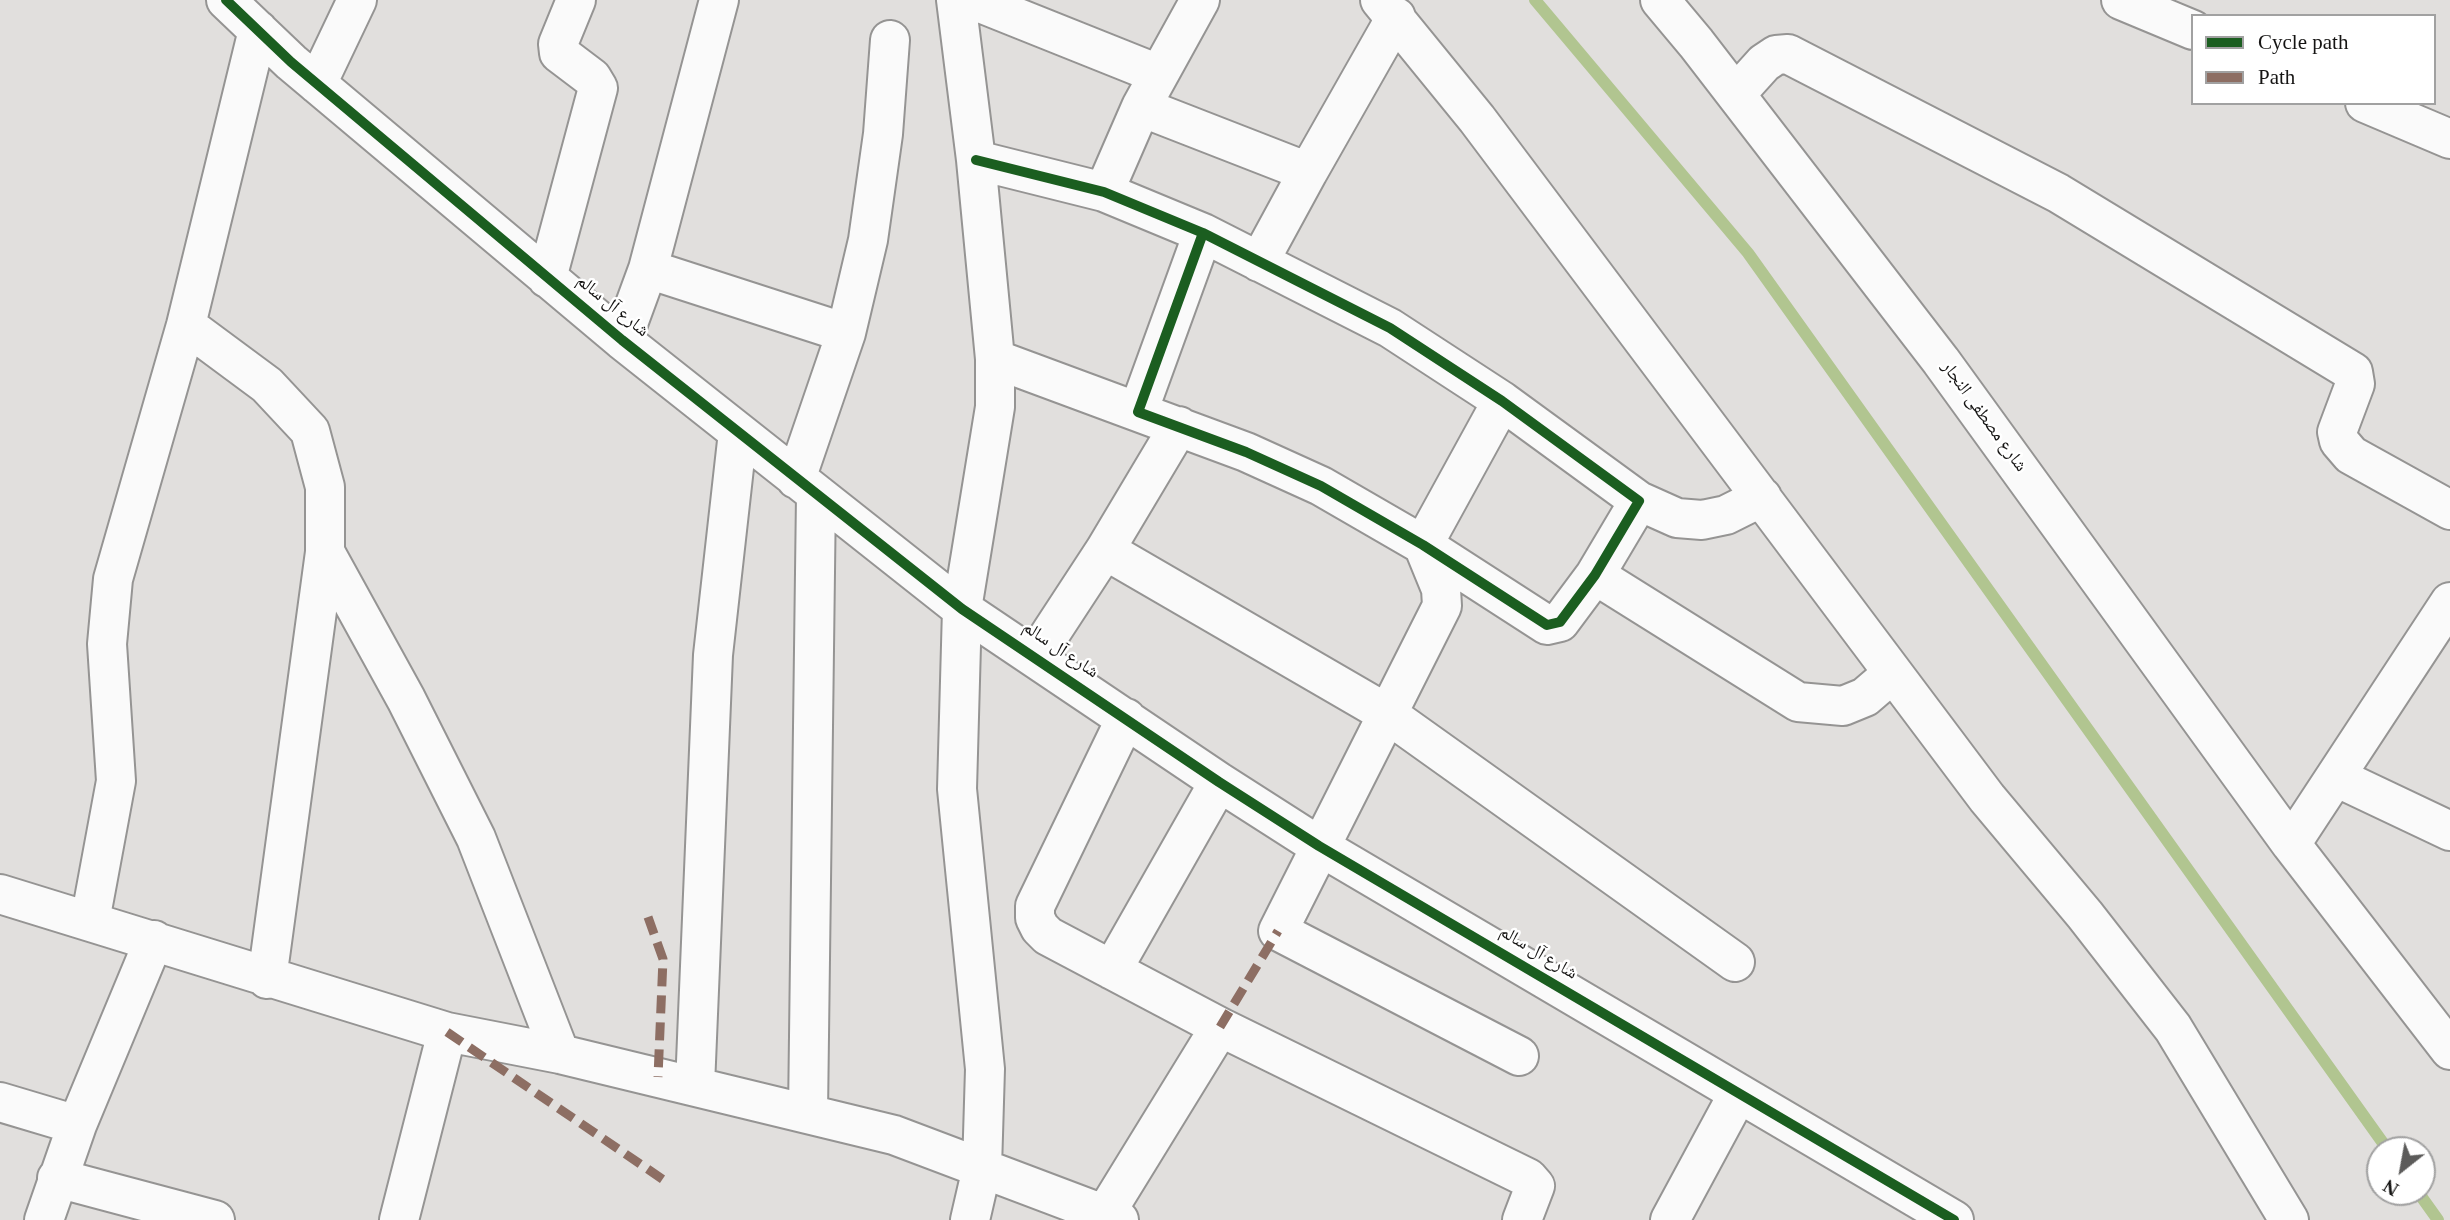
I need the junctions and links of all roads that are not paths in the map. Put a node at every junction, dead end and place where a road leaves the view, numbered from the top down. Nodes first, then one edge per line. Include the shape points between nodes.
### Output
1 (226, 0) edge
2 (357, 0) edge
3 (576, 0) edge
4 (719, 0) edge
5 (956, 0) edge
6 (973, 0) edge
7 (1200, 0) edge
8 (1660, 0) edge
9 (2121, 0) edge
10 (1388, 8) edge
11 (2191, 29) edge
12 (258, 30) junction
13 (890, 40) dead end
14 (317, 84) junction
15 (1149, 91) junction
16 (1736, 94) junction
17 (2370, 105) edge
18 (2450, 139) edge
19 (976, 160) junction
20 (1308, 172) junction
21 (1104, 192) junction
22 (1203, 233) junction
23 (1259, 262) junction
24 (648, 270) junction
25 (547, 278) junction
26 (186, 325) junction
27 (846, 333) junction
28 (622, 340) junction
29 (995, 359) junction
30 (1502, 401) junction
31 (1138, 412) junction
32 (1180, 426) junction
33 (738, 432) junction
34 (806, 487) junction
35 (1762, 497) junction
36 (1639, 501) junction
37 (2450, 510) edge
38 (1423, 545) junction
39 (1105, 551) junction
40 (325, 552) junction
41 (1595, 575) junction
42 (2450, 602) edge
43 (962, 609) junction
44 (1035, 657) junction
45 (1893, 673) junction
46 (1386, 713) junction
47 (1126, 718) junction
48 (2336, 777) junction
49 (1219, 782) junction
50 (2450, 831) edge
51 (2291, 844) junction
52 (1320, 846) junction
53 (0, 894) edge
54 (90, 921) junction
55 (154, 940) junction
56 (1735, 962) dead end
57 (1112, 970) junction
58 (267, 979) junction
59 (1220, 1027) junction
60 (447, 1032) junction
61 (2450, 1050) edge
62 (560, 1054) junction
63 (1519, 1056) dead end
64 (695, 1086) junction
65 (1738, 1094) junction
66 (0, 1102) edge
67 (808, 1113) junction
68 (77, 1125) junction
69 (982, 1168) junction
70 (57, 1178) junction
71 (1112, 1217) edge
72 (44, 1220) edge
73 (215, 1220) edge
74 (399, 1220) edge
75 (971, 1220) edge
76 (1522, 1220) edge
77 (1670, 1220) edge
78 (1954, 1220) edge
79 (2289, 1220) edge

1 - 12 street, شارع آل سالم
2 - 14 street
3 - 25 street via 558,44 559,53 592,78 598,89
4 - 24 street
5 - 19 street
6 - 15 street
7 - 15 street
8 - 16 street, شارع مصطفى النجار
9 - 11 street
10 - 20 street
10 - 35 street
12 - 14 street, شارع آل سالم
12 - 26 street
13 - 27 street via 868,240
14 - 25 street, شارع آل سالم
15 - 20 street
15 - 21 street
16 - 37 street via 1764,63 1788,54 2058,193 2353,372 2355,384 2337,432 2339,441 2351,454
16 - 51 street, شارع مصطفى النجار via 1941,361
17 - 18 street
19 - 21 street
19 - 29 street
20 - 23 street
21 - 22 street
22 - 23 street
22 - 31 street
23 - 30 street via 1390,328
24 - 27 street
24 - 28 street
25 - 28 street, شارع آل سالم
26 - 40 street via 267,385 310,432 325,487
26 - 54 street via 113,579 107,644 116,780
27 - 34 street
28 - 33 street, شارع آل سالم
29 - 31 street
29 - 43 street via 995,407
30 - 36 street
30 - 38 street
31 - 32 street
32 - 38 street via 1321,485
32 - 39 street
33 - 34 street, شارع آل سالم
33 - 64 street via 713,655
34 - 43 street, شارع آل سالم
34 - 67 street
35 - 36 street via 1726,515 1702,520 1677,518
35 - 45 street
36 - 41 street
38 - 41 street via 1547,625 1560,622
38 - 46 street via 1441,589 1442,606
39 - 44 street
39 - 46 street
40 - 58 street
40 - 62 street via 476,838
41 - 45 street via 1798,702 1843,706 1865,697
42 - 48 street
43 - 44 street, شارع آل سالم
43 - 69 street via 957,789 985,1069
44 - 47 street, شارع آل سالم
45 - 79 street via 1987,798 2173,1028
46 - 52 street
46 - 56 street
47 - 49 street, شارع آل سالم
47 - 57 street via 1035,906 1035,918 1048,936
48 - 50 street
48 - 51 street
49 - 52 street, شارع آل سالم
49 - 57 street
51 - 61 street, شارع مصطفى النجار
52 - 63 street via 1278,931
52 - 65 street, شارع آل سالم
53 - 54 street
54 - 55 street
55 - 58 street
55 - 68 street
57 - 59 street
58 - 60 street
59 - 71 street
59 - 76 street via 1528,1178 1535,1186
60 - 62 street
60 - 74 street
62 - 64 street
64 - 67 street
65 - 77 street
65 - 78 street, شارع آل سالم
66 - 68 street
67 - 69 street via 894,1135
68 - 70 street
69 - 71 street
69 - 75 street
70 - 72 street
70 - 73 street

